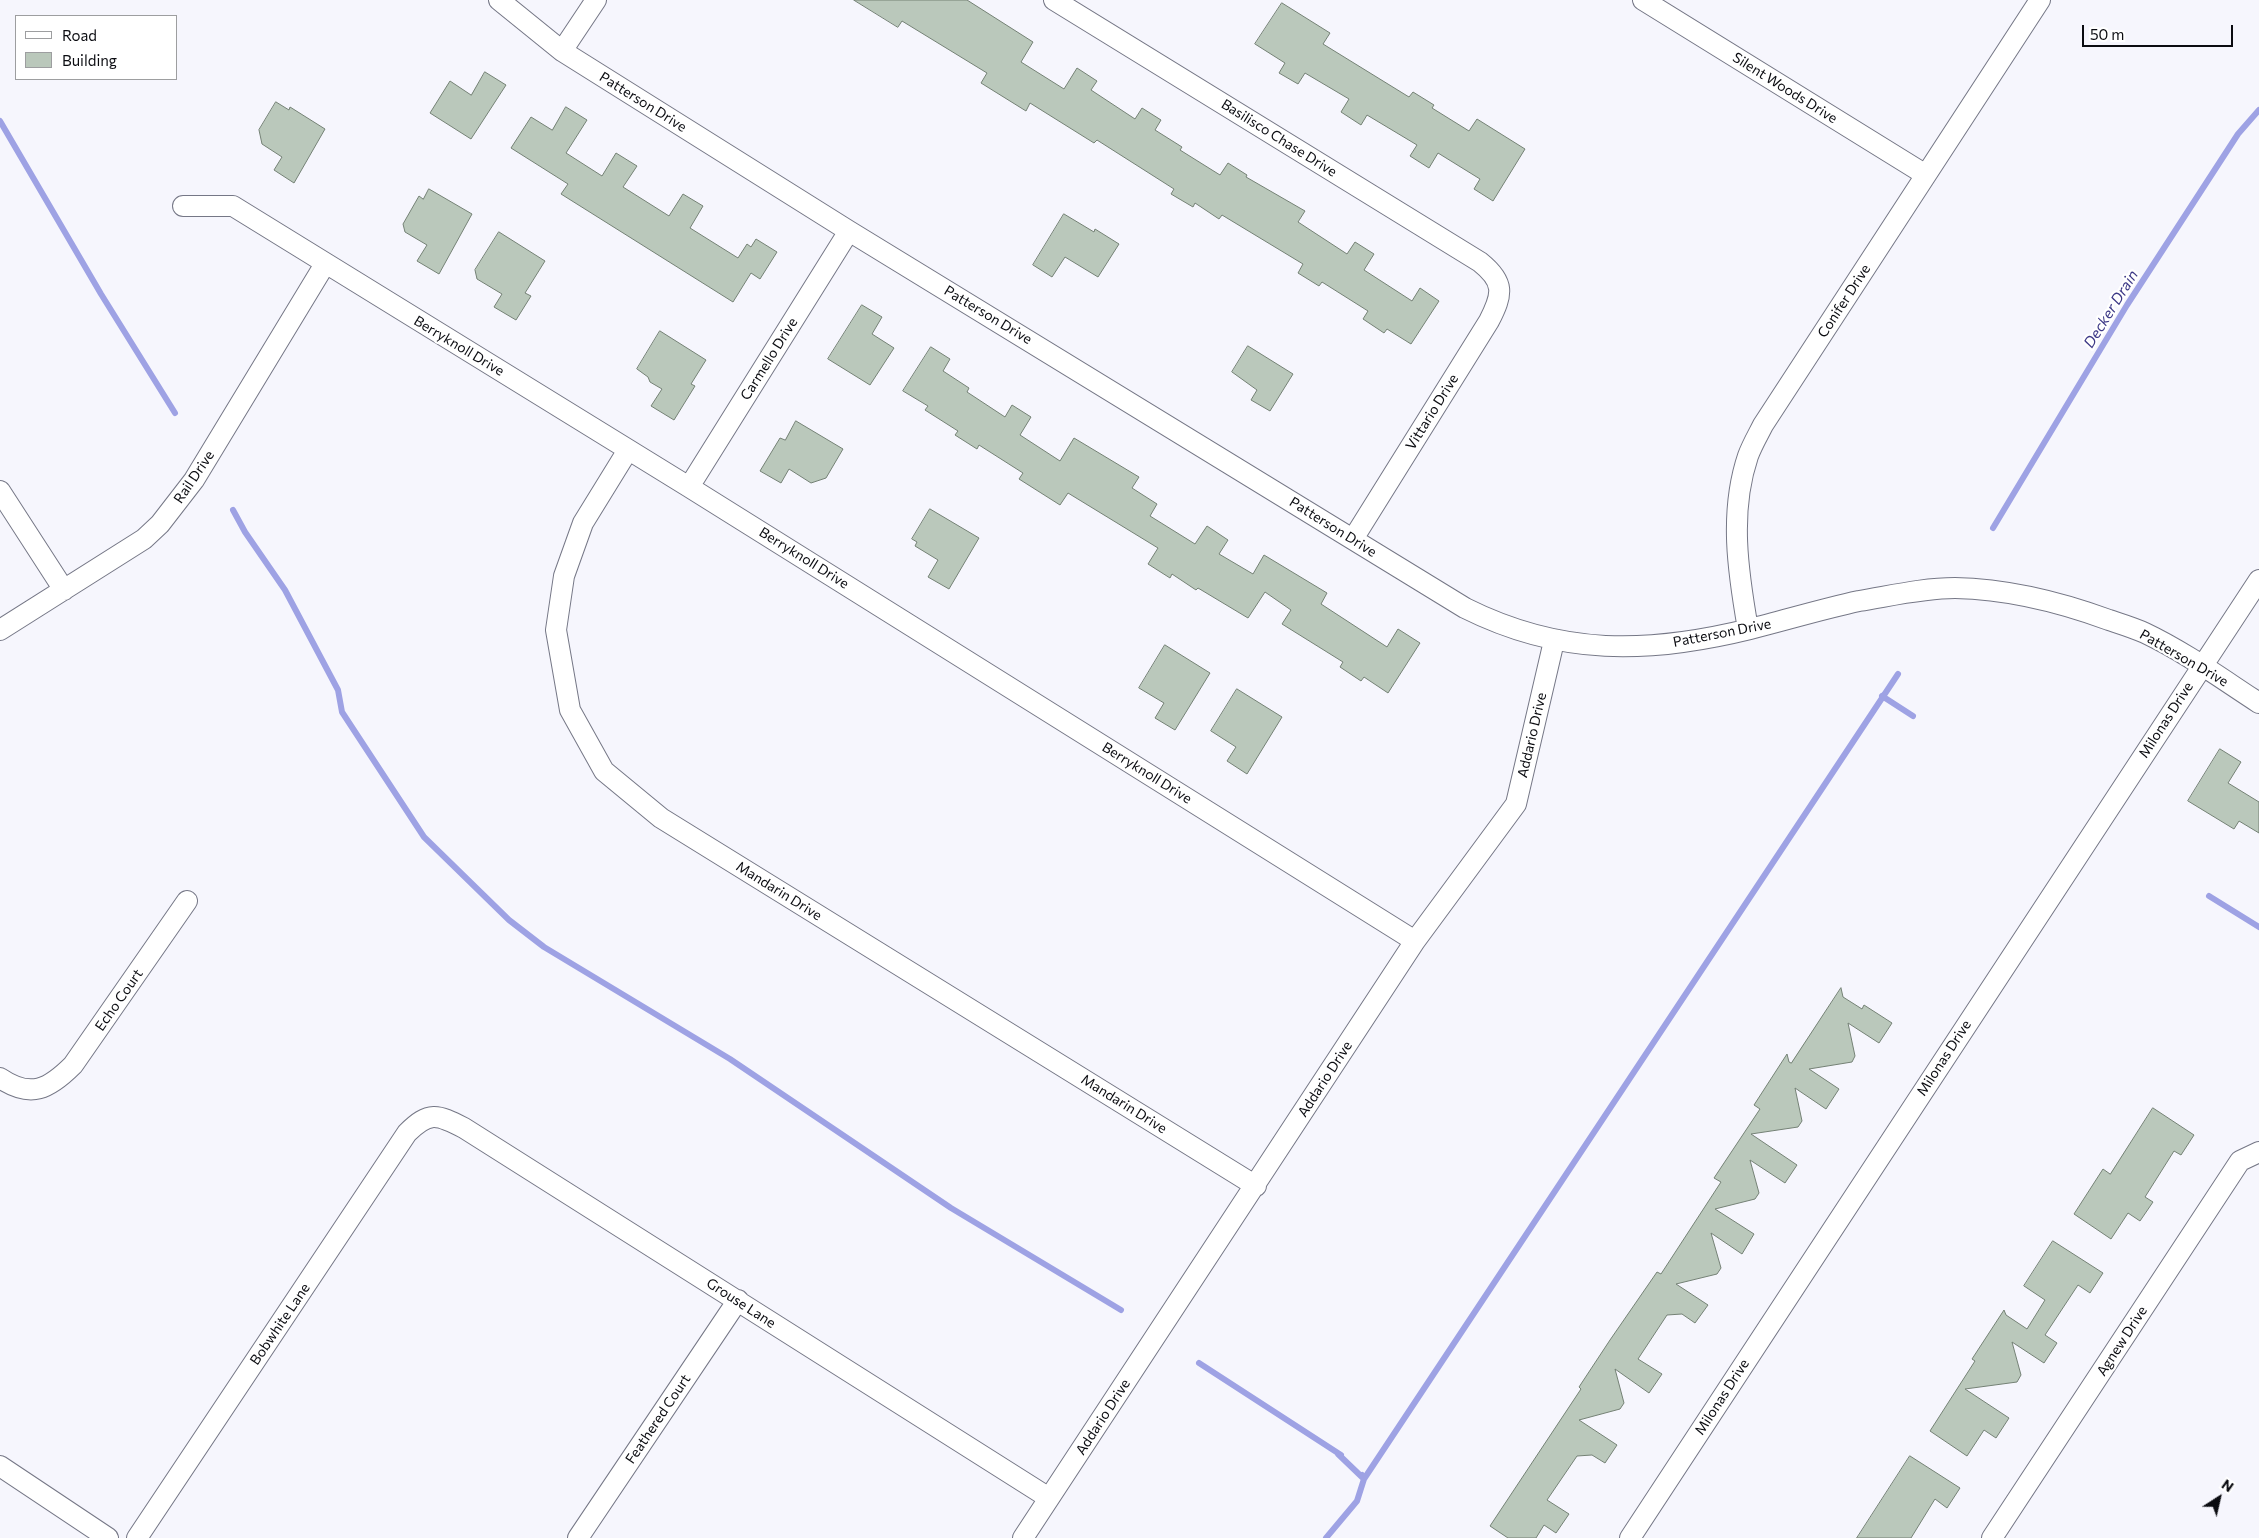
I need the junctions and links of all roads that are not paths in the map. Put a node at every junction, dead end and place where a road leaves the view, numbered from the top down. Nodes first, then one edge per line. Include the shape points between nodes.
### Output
1 (499, 0) edge
2 (596, 0) edge
3 (1054, 0) edge
4 (1643, 0) edge
5 (2040, 0) edge
6 (562, 51) junction
7 (1926, 175) junction
8 (183, 206) dead end
9 (849, 230) junction
10 (325, 264) junction
11 (1497, 282) joint
12 (628, 450) junction
13 (689, 487) junction
14 (0, 491) edge
15 (1353, 539) junction
16 (2259, 580) edge
17 (64, 590) junction
18 (1748, 629) junction
19 (0, 630) edge
20 (1554, 641) junction
21 (2201, 667) junction
22 (2259, 703) edge
23 (187, 901) dead end
24 (1415, 940) junction
25 (0, 1078) edge
26 (429, 1116) joint
27 (2259, 1152) edge
28 (1256, 1186) junction
29 (738, 1300) junction
30 (0, 1466) edge
31 (1049, 1498) junction
32 (108, 1538) edge
33 (137, 1538) edge
34 (578, 1538) edge
35 (1023, 1538) edge
36 (1630, 1538) edge
37 (1992, 1538) edge

1 - 6 street, Patterson Drive
2 - 6 street
3 - 11 street, Basilisco Chase Drive via 1480,262 1492,271
4 - 7 street, Silent Woods Drive
5 - 7 street, Conifer Drive
6 - 9 street, Patterson Drive
7 - 18 street, Conifer Drive via 1763,425 1748,454 1736,521 1740,581
8 - 10 street, Berryknoll Drive via 233,206
9 - 13 street, Carmello Drive
9 - 15 street, Patterson Drive
10 - 12 street, Berryknoll Drive
10 - 17 street, Rail Drive via 240,408 178,503 144,538
11 - 15 street, Vittario Drive via 1500,300 1489,321
12 - 13 street, Berryknoll Drive
12 - 28 street, Mandarin Drive via 583,523 564,576 556,630 570,710 604,771 661,818
13 - 24 street, Berryknoll Drive
14 - 17 street
15 - 20 street, Patterson Drive via 1465,608 1491,621
16 - 21 street, Milonas Drive
17 - 19 street, Rail Drive
18 - 20 street, Patterson Drive via 1652,646 1603,648
18 - 21 street, Patterson Drive via 1833,606 1901,594 1952,588 1982,590 2059,604 2144,632
20 - 24 street, Addario Drive via 1516,804
21 - 22 street, Patterson Drive
21 - 36 street, Milonas Drive
23 - 25 street, Echo Court via 73,1065 57,1081 41,1089 21,1089
24 - 28 street, Addario Drive
26 - 29 street, Grouse Lane via 439,1116 464,1128
26 - 33 street, Bobwhite Lane via 419,1120 407,1133
27 - 37 street, Agnew Drive via 2240,1161
28 - 31 street, Addario Drive
29 - 31 street, Grouse Lane
29 - 34 street, Feathered Court
30 - 32 street
31 - 35 street, Addario Drive

